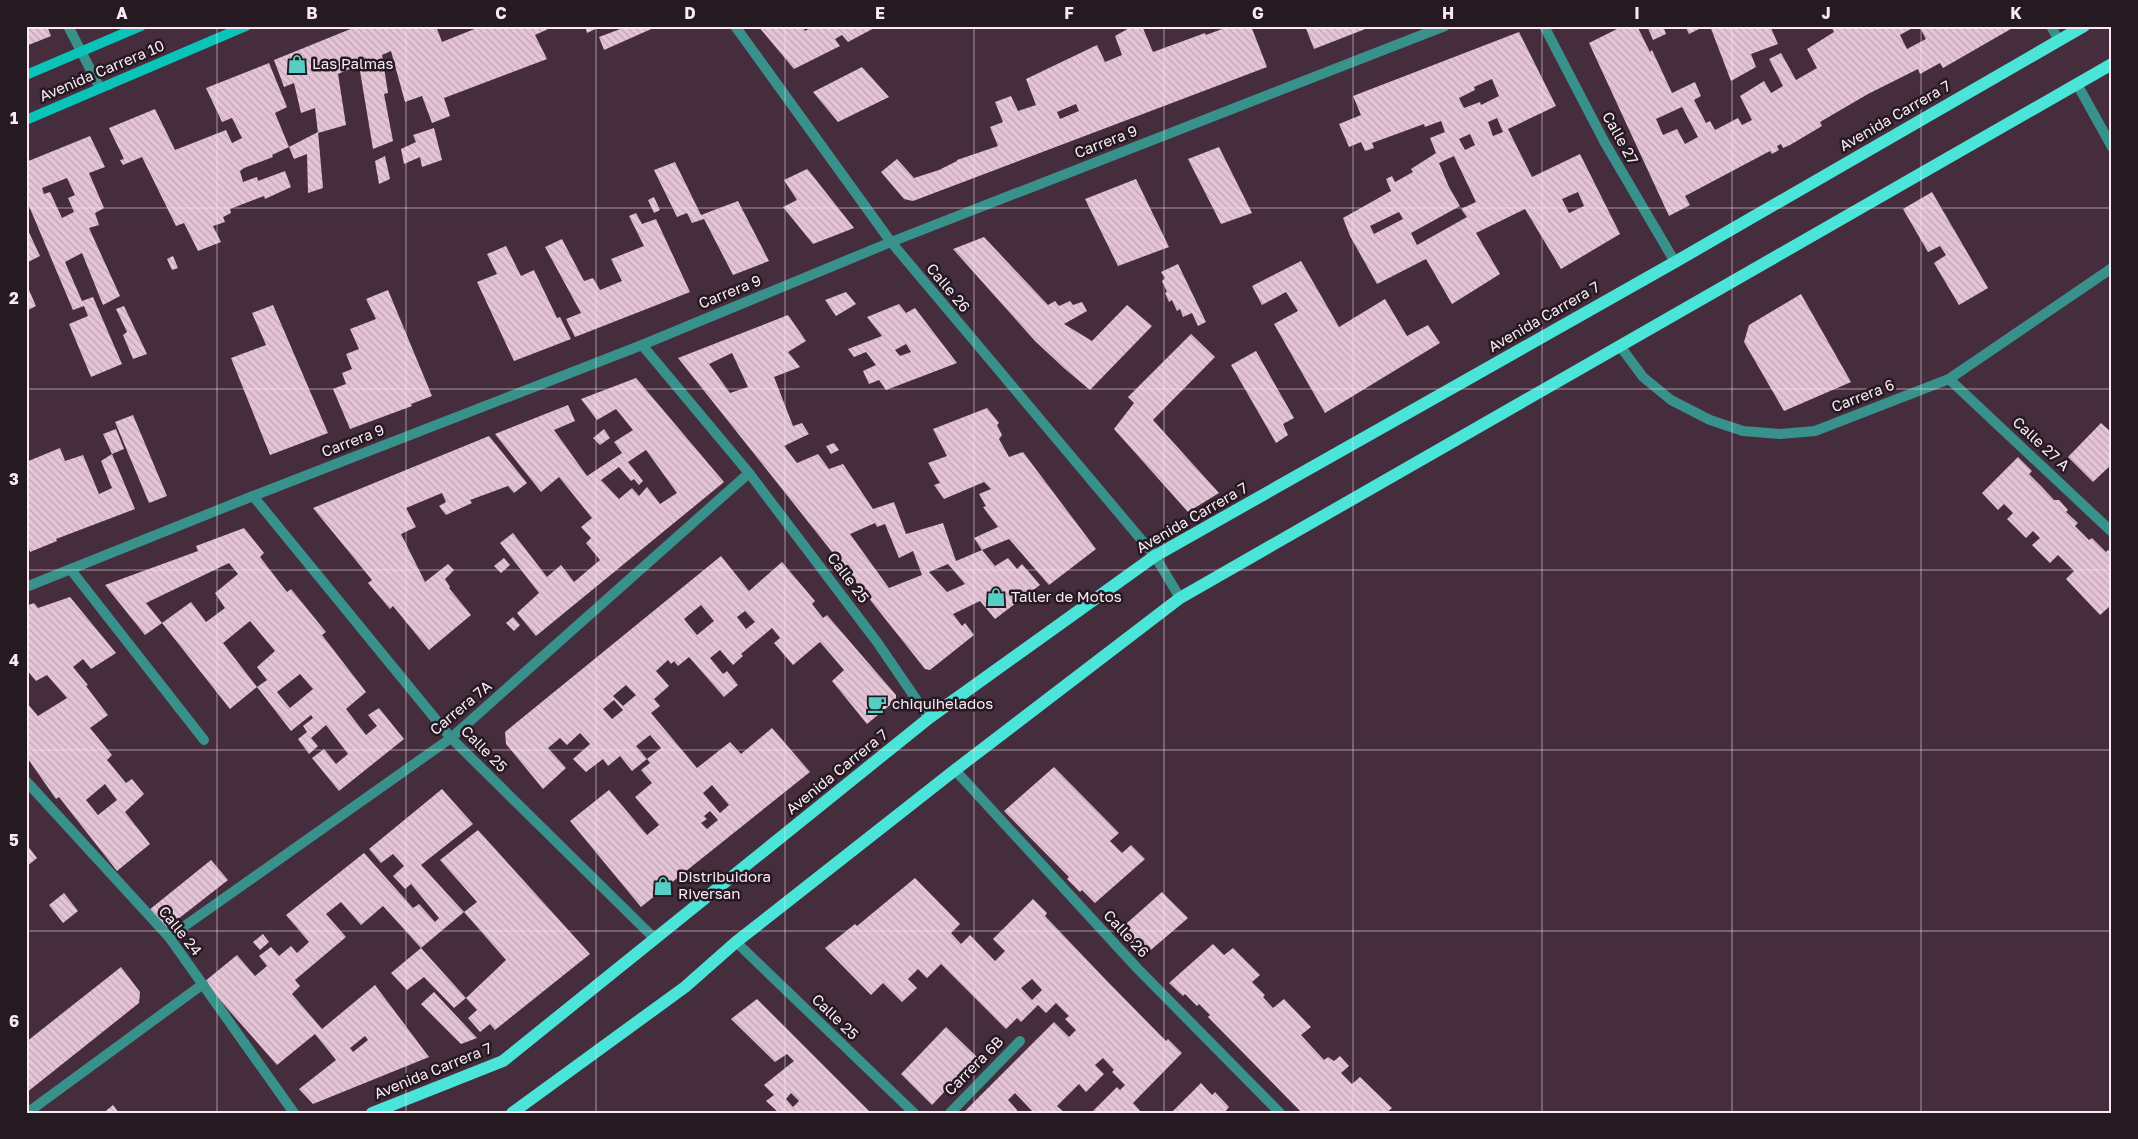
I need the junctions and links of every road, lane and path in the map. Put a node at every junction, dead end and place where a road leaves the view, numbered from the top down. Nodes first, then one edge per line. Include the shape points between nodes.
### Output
1 (68, 26) edge
2 (141, 26) edge
3 (246, 26) edge
4 (735, 26) edge
5 (1445, 26) edge
6 (1544, 26) edge
7 (2050, 26) edge
8 (2084, 26) edge
9 (2059, 41) junction
10 (81, 52) junction
11 (2112, 64) edge
12 (26, 75) edge
13 (2077, 84) junction
14 (100, 88) junction
15 (26, 120) edge
16 (2112, 147) edge
17 (891, 242) junction
18 (1675, 262) junction
19 (2112, 268) edge
20 (642, 345) junction
21 (1620, 346) junction
22 (1949, 379) junction
23 (749, 473) junction
24 (253, 496) junction
25 (2112, 532) edge
26 (1154, 556) junction
27 (71, 570) junction
28 (26, 586) edge
29 (1180, 598) junction
30 (929, 718) junction
31 (451, 738) junction
32 (204, 740) dead end
33 (955, 770) junction
34 (26, 782) edge
35 (169, 937) junction
36 (655, 939) junction
37 (736, 942) junction
38 (203, 984) junction
39 (1020, 1041) dead end
40 (27, 1113) edge
41 (294, 1113) edge
42 (372, 1113) edge
43 (512, 1113) edge
44 (914, 1113) edge
45 (950, 1113) edge
46 (1280, 1113) edge

1 - 10 street
2 - 10 main road, Avenida Carrera 10
3 - 14 main road, Avenida Carrera 10
4 - 17 street, Calle 26
5 - 17 street, Carrera 9
6 - 18 street, Calle 27 via 1605,143
7 - 9 street
8 - 9 main road, Avenida Carrera 7
9 - 18 main road, Avenida Carrera 7
10 - 12 main road, Avenida Carrera 10
10 - 14 street
11 - 13 main road
13 - 16 street
13 - 21 main road
14 - 15 main road, Avenida Carrera 10
17 - 20 street, Carrera 9
17 - 26 street, Calle 26
18 - 26 main road, Avenida Carrera 7
19 - 22 street, Carrera 6
20 - 23 street, Calle 25
20 - 24 street, Carrera 9
21 - 22 street, Carrera 6 via 1643,377 1671,400 1710,420 1744,431 1780,434 1815,430
21 - 29 main road
22 - 25 street, Calle 27 A
23 - 30 street, Calle 25 via 877,642
23 - 31 street, Carrera 7A
24 - 27 street, Carrera 9
24 - 31 street, Calle 25
26 - 29 street, Calle 26
26 - 30 main road, Avenida Carrera 7
27 - 28 street, Carrera 9
27 - 32 street
29 - 33 main road
30 - 36 main road, Avenida Carrera 7
31 - 35 street, Carrera 7A
31 - 36 street, Calle 25
33 - 37 main road
33 - 46 street, Calle 26 via 1137,968
34 - 35 street, Calle 24
35 - 38 street, Calle 24
36 - 42 main road, Avenida Carrera 7 via 503,1060
37 - 43 main road via 686,987
37 - 44 street, Calle 25
38 - 40 street
38 - 41 street, Calle 24
39 - 45 street, Carrera 6B

